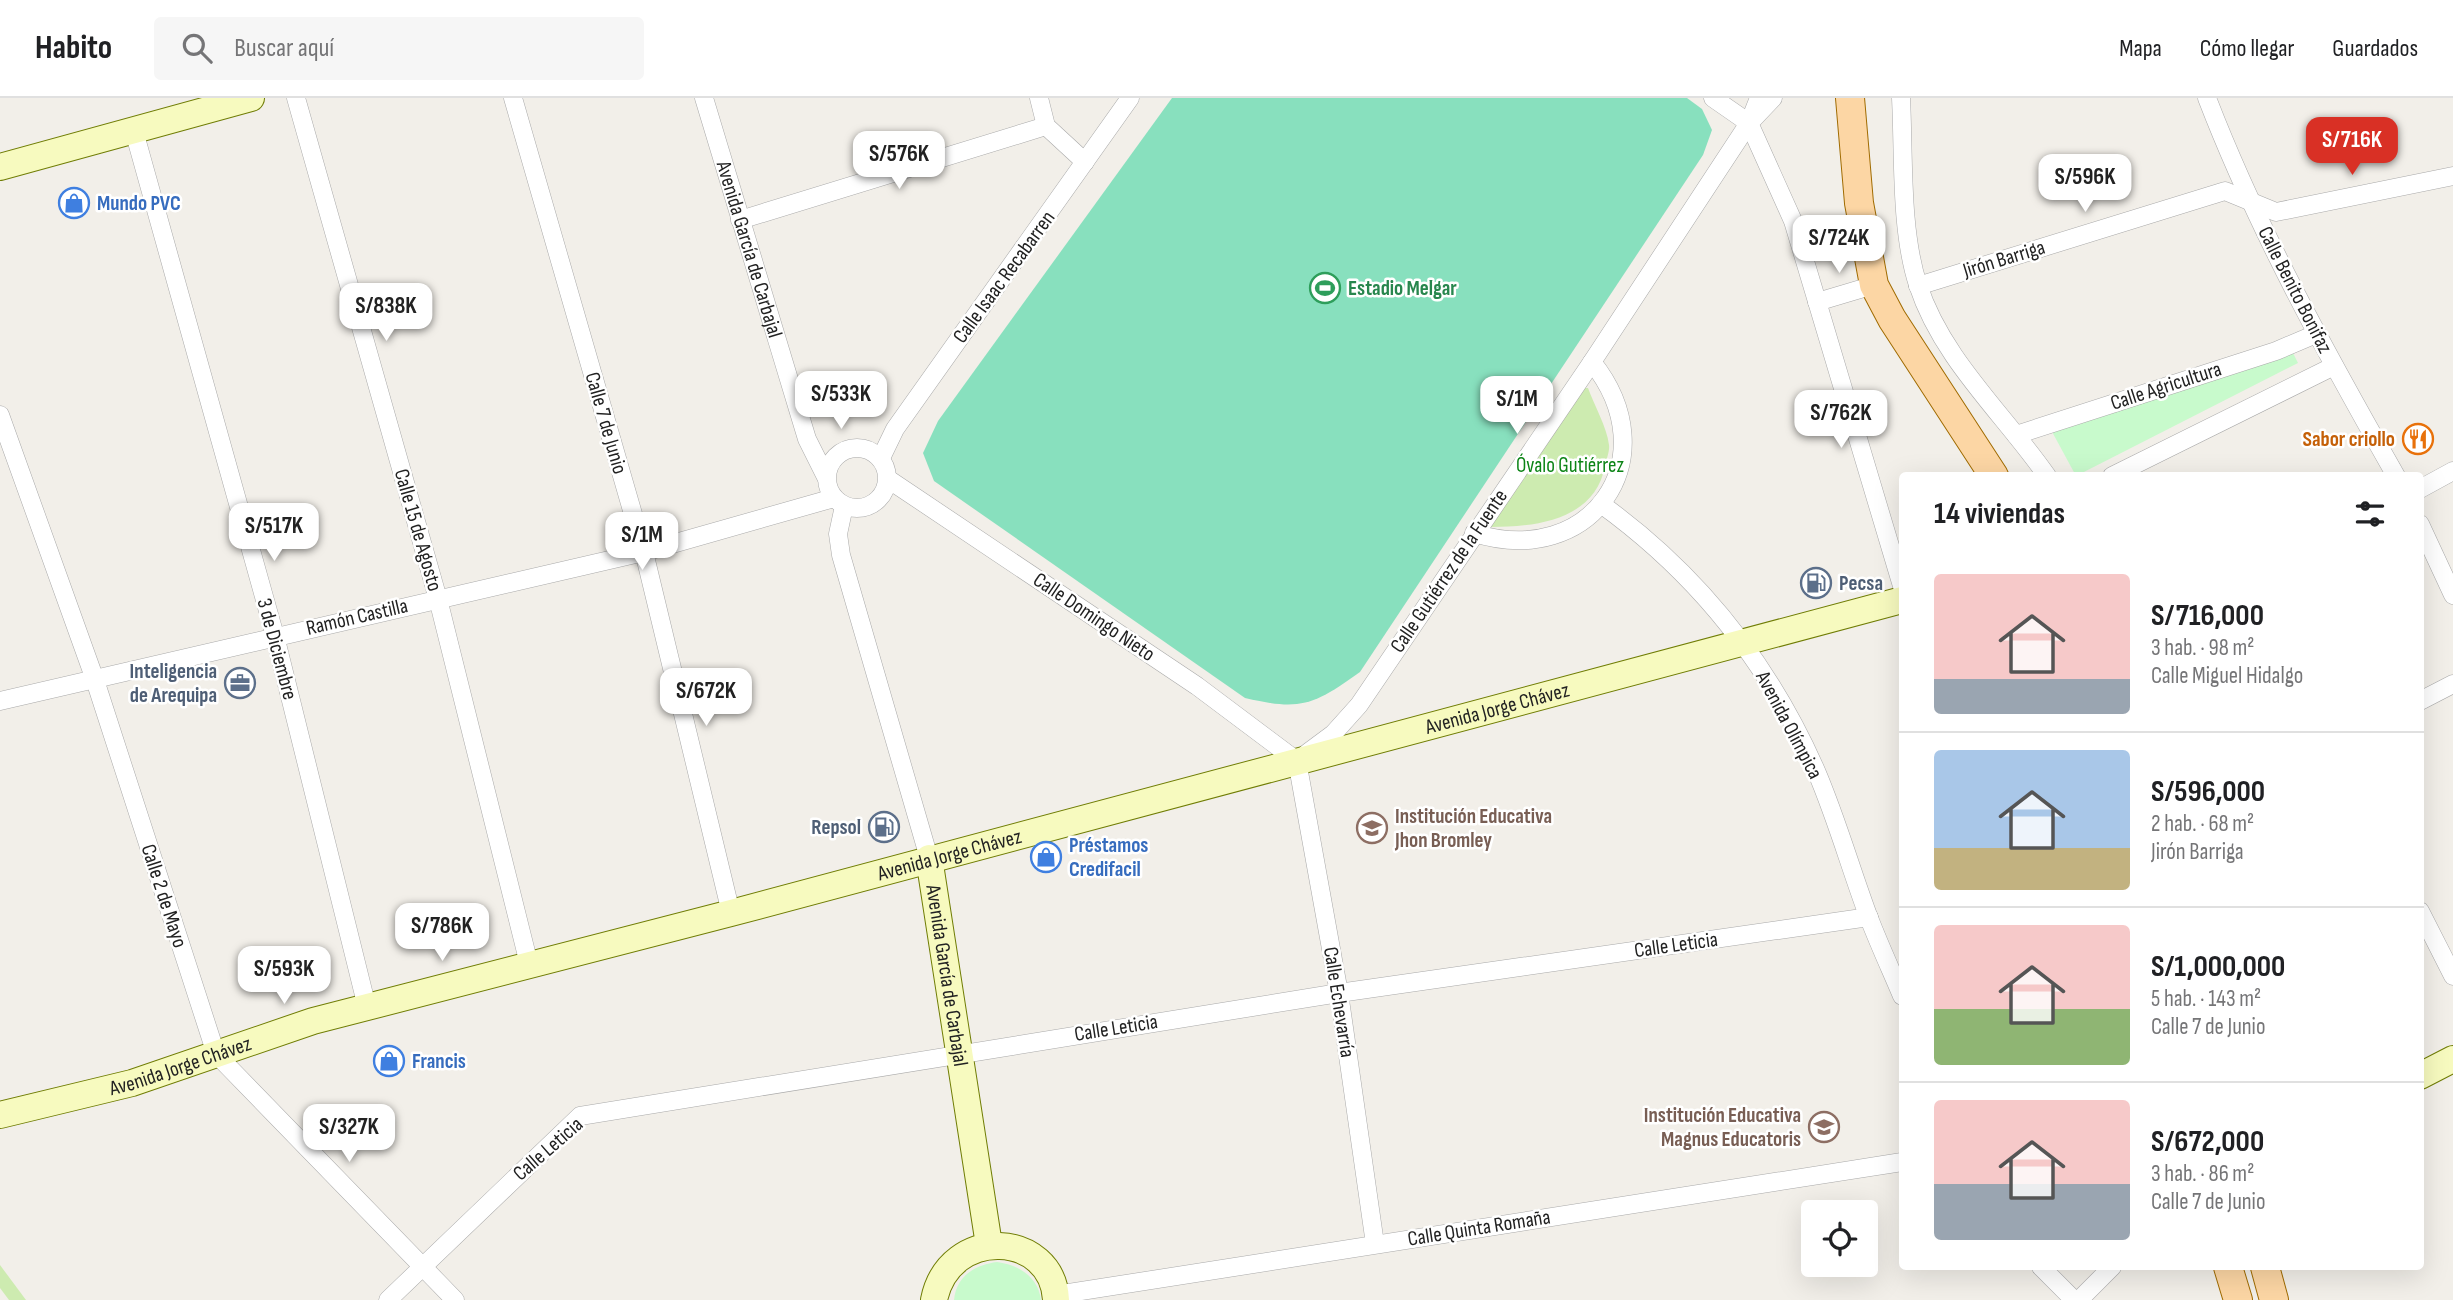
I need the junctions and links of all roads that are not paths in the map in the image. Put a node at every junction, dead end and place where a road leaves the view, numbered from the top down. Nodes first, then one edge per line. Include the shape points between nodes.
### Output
1 (251, 98) edge
2 (296, 98) edge
3 (513, 98) edge
4 (704, 98) edge
5 (1039, 98) edge
6 (1130, 98) edge
7 (1713, 98) edge
8 (1759, 98) edge
9 (1773, 98) edge
10 (1850, 98) edge
11 (1901, 98) edge
12 (2207, 98) edge
13 (1749, 123) junction
14 (1046, 126) junction
15 (134, 131) junction
16 (1085, 162) junction
17 (0, 167) edge
18 (2453, 176) edge
19 (2250, 201) junction
20 (740, 220) junction
21 (1874, 285) junction
22 (1918, 286) junction
23 (1816, 302) junction
24 (2316, 334) junction
25 (1592, 362) junction
26 (2334, 366) junction
27 (0, 415) edge
28 (2015, 435) junction
29 (881, 458) junction
30 (2453, 471) edge
31 (1991, 472) edge
32 (2044, 472) edge
33 (2120, 472) edge
34 (2394, 472) edge
35 (826, 477) junction
36 (888, 479) junction
37 (2424, 487) edge
38 (839, 502) junction
39 (1601, 504) junction
40 (1474, 533) junction
41 (2424, 533) edge
42 (644, 552) junction
43 (1899, 576) edge
44 (2453, 595) edge
45 (438, 599) junction
46 (1899, 601) edge
47 (275, 636) junction
48 (1743, 642) junction
49 (94, 677) junction
50 (2453, 684) edge
51 (2424, 699) edge
52 (0, 701) edge
53 (1297, 761) junction
54 (929, 858) junction
55 (731, 913) junction
56 (1869, 917) junction
57 (2424, 919) edge
58 (529, 964) junction
59 (2453, 976) edge
60 (1899, 989) edge
61 (1339, 993) junction
62 (367, 1007) junction
63 (958, 1053) junction
64 (216, 1054) junction
65 (2453, 1059) edge
66 (2424, 1074) edge
67 (0, 1115) edge
68 (1899, 1162) edge
69 (1375, 1244) junction
70 (989, 1245) junction
71 (422, 1267) junction
72 (2044, 1270) edge
73 (2109, 1270) edge
74 (2229, 1270) edge
75 (2266, 1270) edge
76 (1056, 1297) edge
77 (388, 1300) edge
78 (455, 1300) edge
79 (934, 1300) edge
80 (2076, 1300) edge
81 (2238, 1300) edge
82 (2274, 1300) edge

1 - 15 main road
2 - 45 street, Calle 15 de Agosto
3 - 42 street, Calle 7 de Junio
4 - 20 street, Avenida García de Carbajal
5 - 14 street
6 - 16 street, Calle Isaac Recabarren
7 - 13 street
8 - 13 street, Calle Gutiérrez de la Fuente
9 - 13 street, Calle Gutiérrez de la Fuente
10 - 21 main road via 1859,203
11 - 22 street via 1906,206
12 - 19 street, Calle Benito Bonifaz
13 - 23 street via 1793,221
13 - 25 street, Calle Gutiérrez de la Fuente
14 - 16 street
14 - 20 street
15 - 17 main road
15 - 47 street, 3 de Diciembre
16 - 29 street, Calle Isaac Recabarren via 895,429
18 - 19 street, Jirón Barriga via 2276,212
19 - 22 street, Jirón Barriga via 2225,191
19 - 24 street, Calle Benito Bonifaz
20 - 35 street, Avenida García de Carbajal via 807,439
21 - 23 street
21 - 31 main road
22 - 28 street via 1954,354
23 - 43 street
24 - 26 street, Calle Benito Bonifaz
24 - 28 street, Calle Agricultura
25 - 39 street via 1608,382 1624,431 1615,481
25 - 40 street, Calle Gutiérrez de la Fuente
26 - 33 street
26 - 34 street, Calle Benito Bonifaz
27 - 49 street, Calle 2 de Mayo
28 - 32 street
29 - 35 street via 859,448 847,449 829,465
29 - 36 street
30 - 37 street
35 - 38 street
36 - 38 street via 878,501 868,507
36 - 53 street, Calle Domingo Nieto via 1197,686
38 - 42 street, Ramón Castilla
38 - 54 street, Avenida García de Carbajal via 841,555
39 - 40 street via 1581,523 1529,543 1501,542
39 - 48 street, Avenida Olímpica via 1679,567
40 - 53 street, Calle Gutiérrez de la Fuente via 1359,705 1333,734
41 - 44 street
42 - 45 street, Ramón Castilla
42 - 55 street, Calle 7 de Junio
45 - 47 street, Ramón Castilla
45 - 58 street, Calle 15 de Agosto
46 - 48 main road, Avenida Jorge Chávez
47 - 49 street, Ramón Castilla
47 - 62 street, 3 de Diciembre
48 - 53 main road, Avenida Jorge Chávez
48 - 56 street, Avenida Olímpica via 1816,772
49 - 52 street, Ramón Castilla
49 - 64 street, Calle 2 de Mayo
50 - 51 street
53 - 54 main road, Avenida Jorge Chávez
53 - 61 street, Calle Echevarría
54 - 55 main road, Avenida Jorge Chávez
54 - 63 main road, Avenida García de Carbajal
55 - 58 main road, Avenida Jorge Chávez
56 - 60 street, Avenida Olímpica
56 - 61 street, Calle Leticia
57 - 59 street
58 - 62 main road, Avenida Jorge Chávez
61 - 63 street, Calle Leticia
61 - 69 street, Calle Echevarría
62 - 64 main road, Avenida Jorge Chávez
63 - 70 main road, Avenida García de Carbajal
63 - 71 street, Calle Leticia via 579,1116
64 - 67 main road, Avenida Jorge Chávez via 132,1083
64 - 71 street, Calle 2 de Mayo
65 - 66 main road
68 - 69 street, Calle Quinta Romaña
69 - 76 street, Calle Quinta Romaña
70 - 76 main road via 1008,1246 1032,1258 1050,1278
70 - 79 main road via 953,1262 940,1279
71 - 77 street, Calle Leticia
71 - 78 street, Calle 2 de Mayo
72 - 80 street
73 - 80 street
74 - 81 main road
75 - 82 main road

